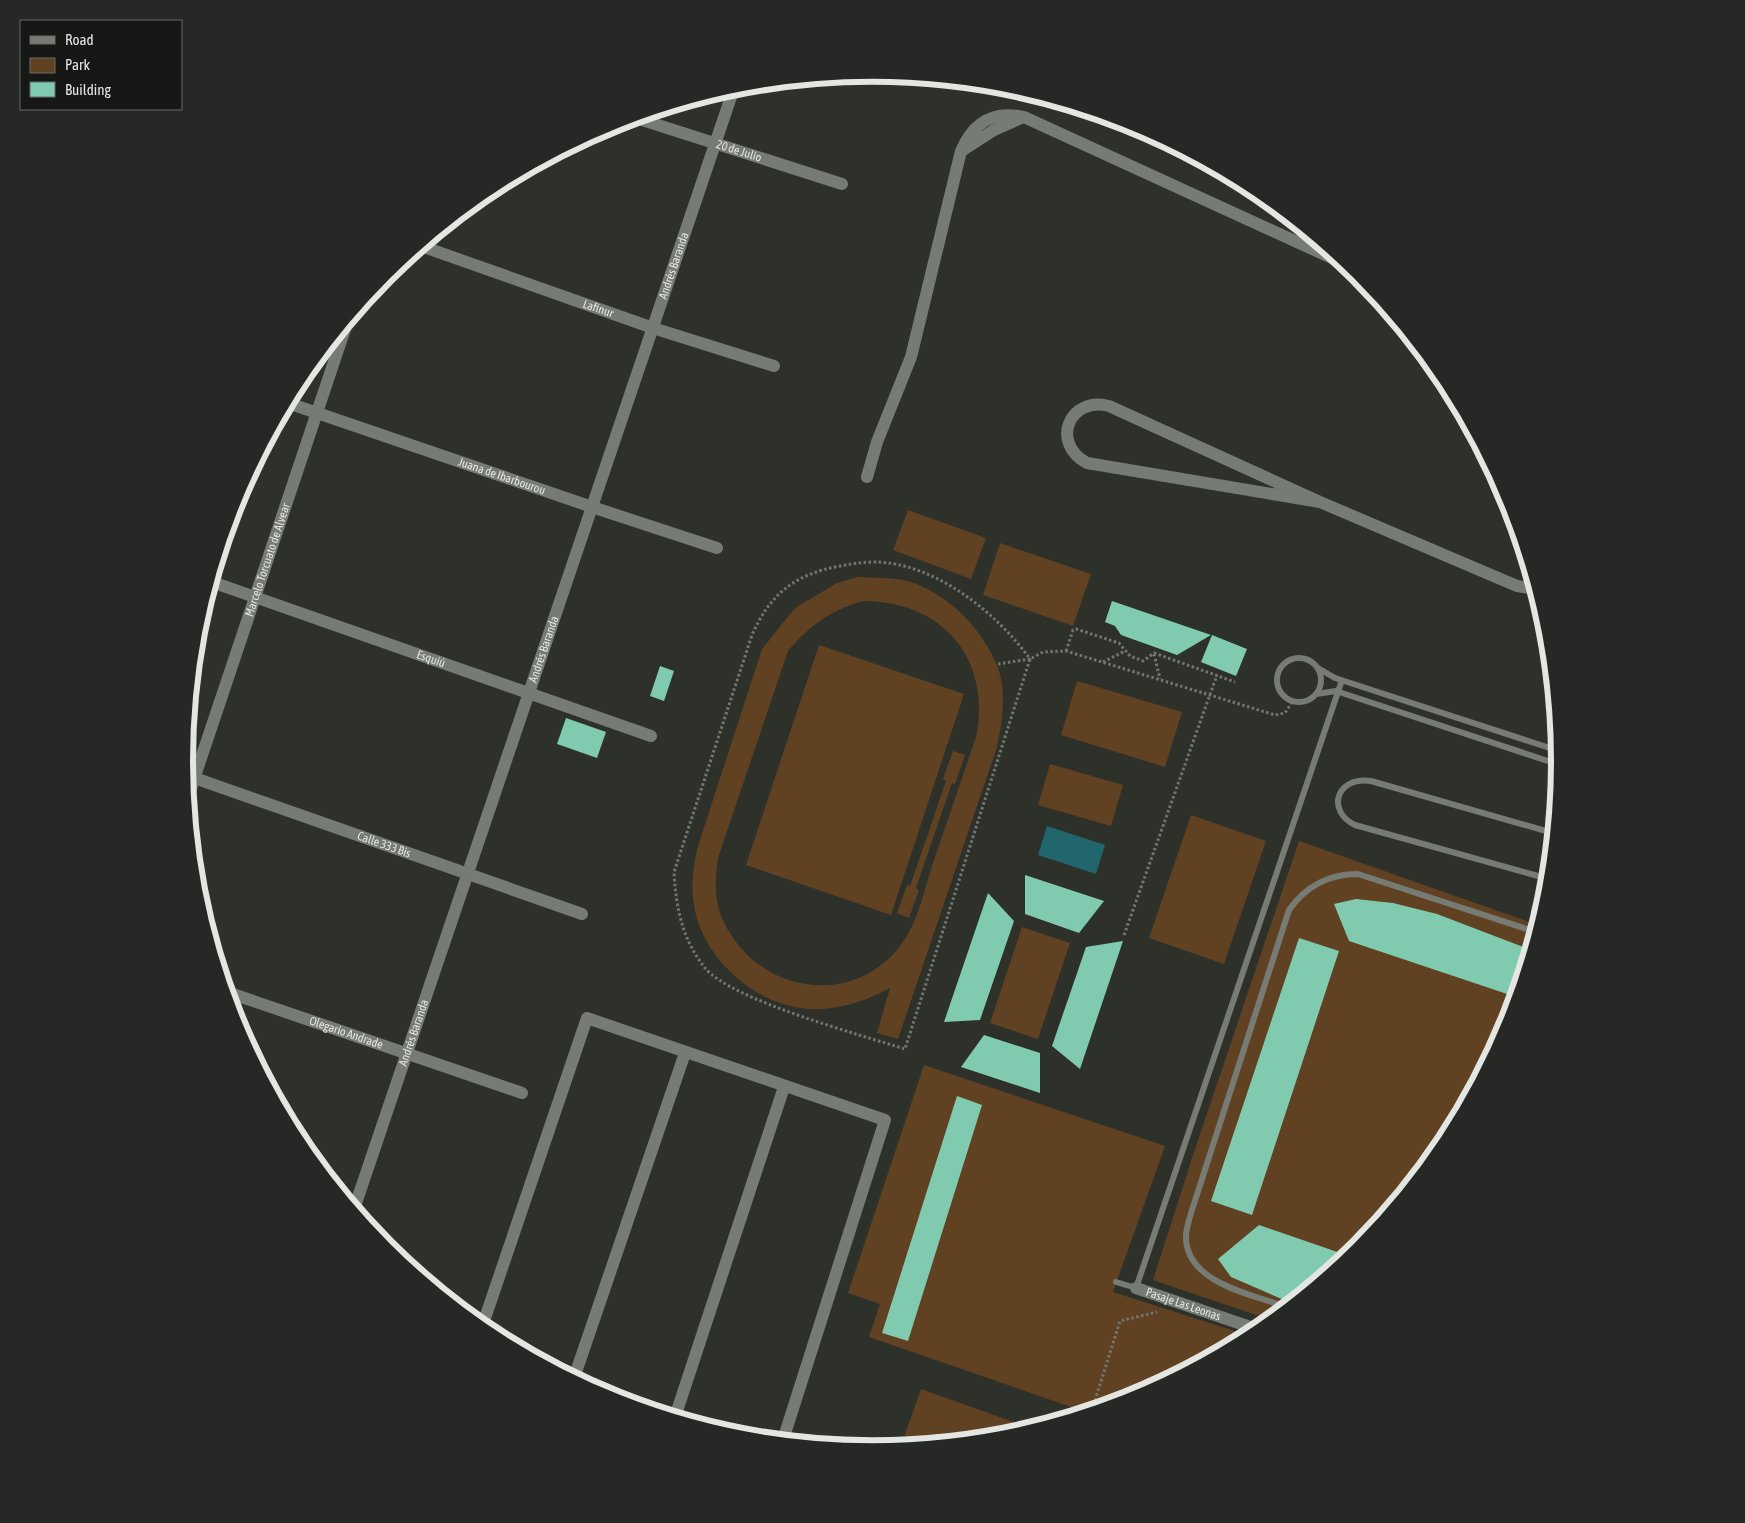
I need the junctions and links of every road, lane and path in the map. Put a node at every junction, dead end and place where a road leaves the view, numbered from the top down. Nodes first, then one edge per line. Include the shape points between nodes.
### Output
1 (731, 98) edge
2 (647, 122) edge
3 (715, 145) junction
4 (842, 184) dead end
5 (428, 248) edge
6 (1323, 254) edge
7 (653, 328) junction
8 (341, 339) edge
9 (774, 366) dead end
10 (295, 405) edge
11 (317, 413) junction
12 (867, 477) dead end
13 (1320, 502) junction
14 (592, 507) junction
15 (717, 548) dead end
16 (218, 584) edge
17 (1528, 588) edge
18 (255, 597) junction
19 (1066, 651) junction
20 (1125, 651) junction
21 (1154, 653) junction
22 (1030, 659) junction
23 (1103, 662) junction
24 (998, 664) dead end
25 (1318, 668) junction
26 (1217, 675) junction
27 (1160, 680) junction
28 (1342, 680) junction
29 (1235, 682) dead end
30 (1338, 692) junction
31 (528, 694) junction
32 (1316, 694) junction
33 (1210, 696) junction
34 (1292, 702) junction
35 (651, 736) dead end
36 (1551, 749) edge
37 (1552, 762) edge
38 (193, 768) edge
39 (194, 778) edge
40 (1548, 832) edge
41 (467, 874) junction
42 (1541, 877) edge
43 (582, 914) dead end
44 (1530, 930) edge
45 (1124, 934) dead end
46 (235, 995) edge
47 (685, 1053) junction
48 (406, 1054) junction
49 (784, 1087) junction
50 (522, 1093) dead end
51 (356, 1202) edge
52 (1116, 1282) dead end
53 (1136, 1288) junction
54 (1280, 1305) edge
55 (1165, 1314) dead end
56 (485, 1318) edge
57 (1249, 1327) edge
58 (576, 1372) edge
59 (1094, 1403) edge
60 (677, 1411) edge
61 (785, 1435) edge

1 - 3 street, Andrés Baranda
2 - 3 street, 20 de Julio
3 - 4 street, 20 de Julio
3 - 7 street, Andrés Baranda
5 - 7 street, Lafinur
6 - 12 street via 1024,117 994,130 961,152 911,357 877,442
7 - 9 street, Lafinur
7 - 14 street, Andrés Baranda
8 - 11 street, Marcelo Torcuato de Alvear
10 - 11 street, Juana de Ibarbourou
11 - 14 street, Juana de Ibarbourou
11 - 18 street, Marcelo Torcuato de Alvear
13 - 13 street via 1109,406 1082,408 1068,425 1066,438 1071,450 1087,463
13 - 17 street via 1517,586
14 - 15 street, Juana de Ibarbourou
14 - 31 street, Andrés Baranda
16 - 18 street, Esquiú
18 - 31 street, Esquiú
18 - 38 street, Marcelo Torcuato de Alvear
19 - 20 path via 1073,630 1076,630 1119,643
19 - 22 path via 1043,652
19 - 23 path
20 - 21 path via 1143,661
20 - 23 path
21 - 26 path
21 - 27 path
22 - 22 path via 905,1049 738,991 706,969 680,922 674,872 752,635 767,606 784,588 827,568 858,563 875,562 922,572 988,613 1016,639
22 - 24 path
23 - 27 path
25 - 28 lane
25 - 32 lane via 1321,681
25 - 34 lane via 1301,658 1283,664 1277,676 1278,689
26 - 29 path
26 - 33 path
27 - 33 path
28 - 30 lane
28 - 36 lane
30 - 32 lane via 1330,690
30 - 37 lane
30 - 53 lane
31 - 35 street, Esquiú
31 - 41 street, Andrés Baranda
32 - 34 lane via 1306,702
33 - 34 path via 1275,715 1285,712
33 - 45 path
39 - 41 street, Calle 333 Bis
40 - 42 lane via 1371,781 1358,779 1344,786 1339,798 1339,811 1345,820 1355,825
41 - 43 street, Calle 333 Bis
41 - 48 street, Andrés Baranda
44 - 54 lane via 1358,874 1325,879 1311,887 1294,904 1283,929 1186,1236 1191,1256 1210,1278
46 - 48 street, Olegario Andrade
47 - 49 street
47 - 56 street via 587,1018
47 - 58 street
48 - 50 street, Olegario Andrade
48 - 51 street, Andrés Baranda
49 - 60 street
49 - 61 street via 886,1120
52 - 53 lane
53 - 57 street, Pasaje Las Leonas
55 - 59 path via 1157,1312 1120,1321

